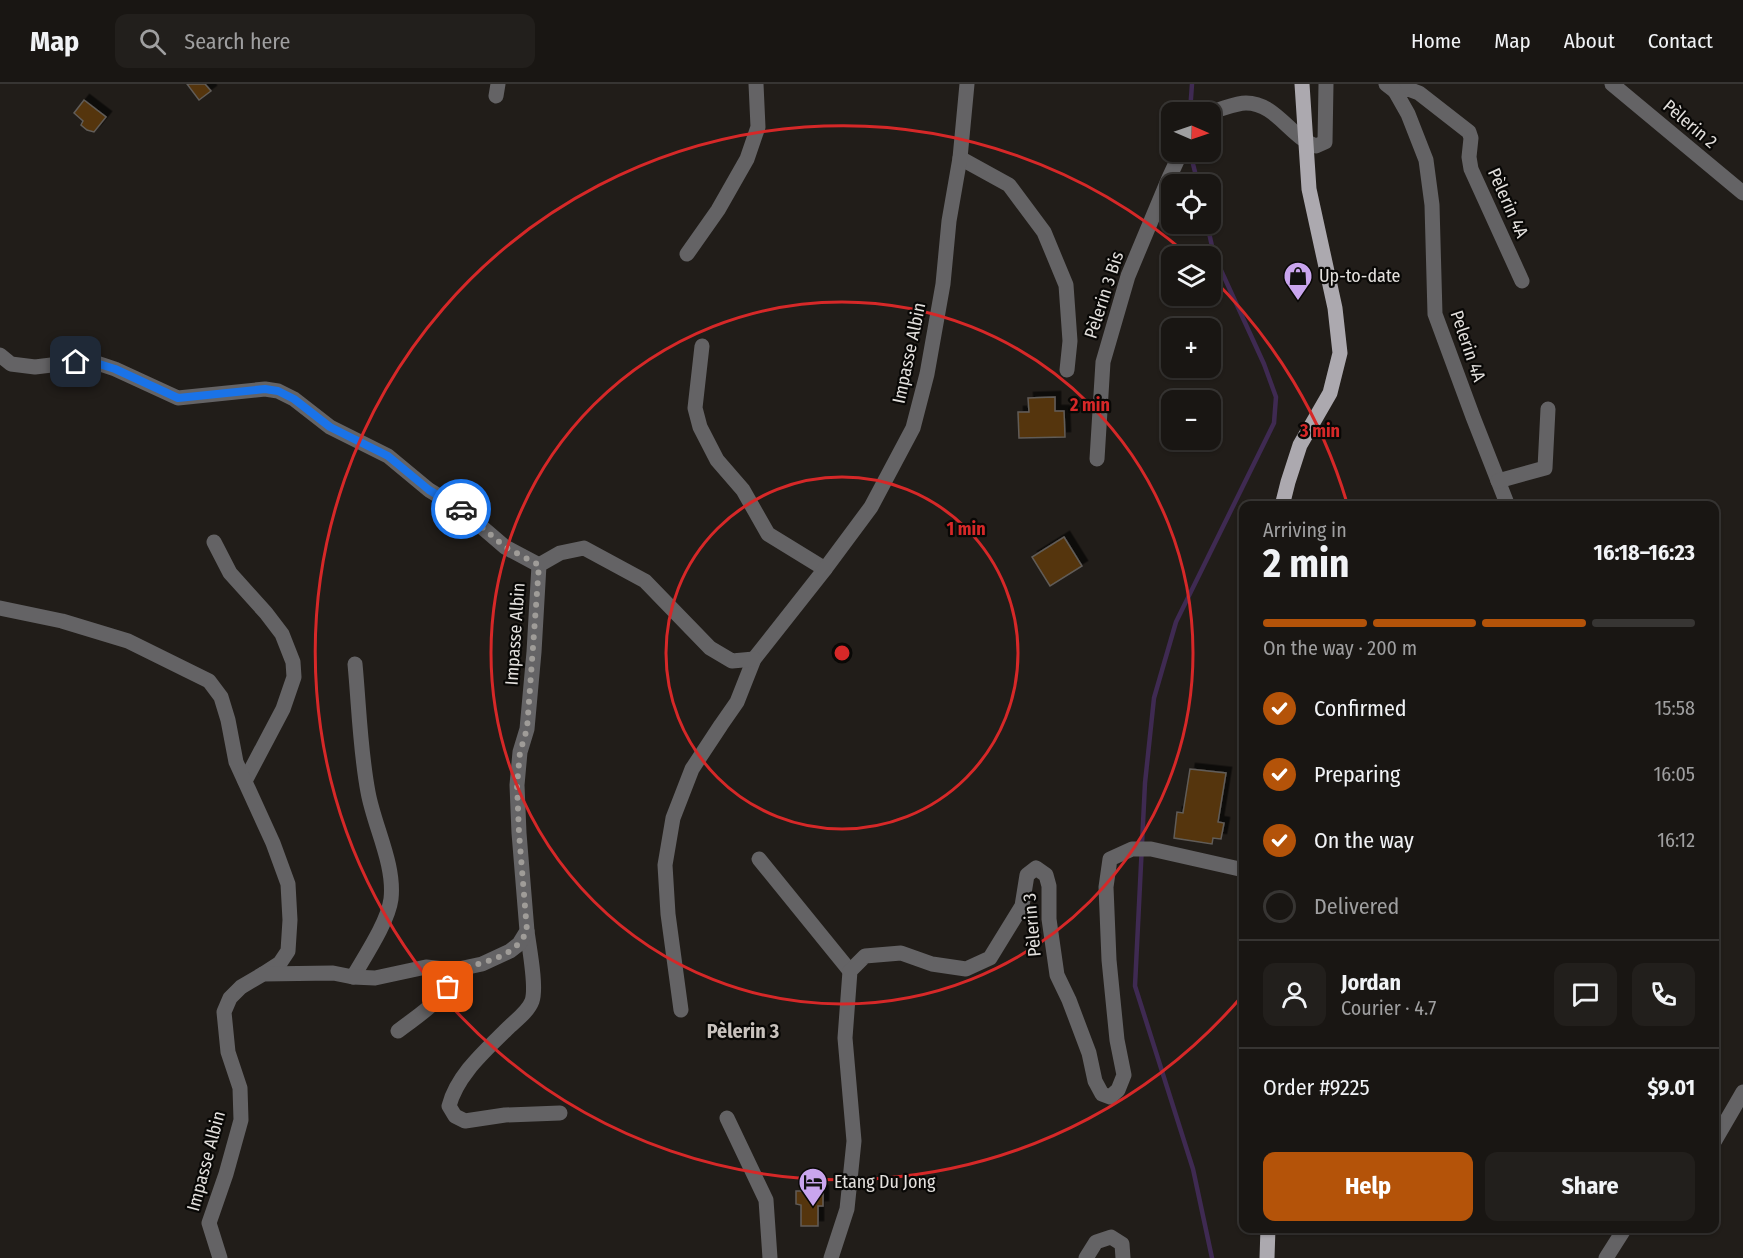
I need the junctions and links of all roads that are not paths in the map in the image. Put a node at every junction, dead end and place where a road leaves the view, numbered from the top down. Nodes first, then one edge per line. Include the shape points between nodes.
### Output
1 (756, 84) edge
2 (967, 84) edge
3 (1302, 84) edge
4 (1326, 84) edge
5 (1612, 84) edge
6 (1399, 87) edge
7 (1221, 109) edge
8 (1305, 142) junction
9 (960, 158) junction
10 (1176, 162) edge
11 (1743, 193) edge
12 (687, 254) dead end
13 (1522, 281) dead end
14 (702, 346) dead end
15 (0, 355) edge
16 (1067, 370) dead end
17 (1548, 410) dead end
18 (1097, 459) dead end
19 (1498, 481) junction
20 (1283, 501) edge
21 (1506, 501) edge
22 (214, 543) dead end
23 (539, 565) junction
24 (825, 569) junction
25 (0, 608) edge
26 (754, 659) junction
27 (355, 664) dead end
28 (245, 782) junction
29 (759, 859) dead end
30 (1239, 869) edge
31 (527, 931) junction
32 (454, 970) junction
33 (850, 971) junction
34 (263, 974) junction
35 (353, 977) junction
36 (681, 1010) dead end
37 (398, 1030) dead end
38 (1743, 1092) edge
39 (560, 1113) dead end
40 (727, 1118) dead end
41 (1719, 1133) edge
42 (1268, 1233) edge
43 (1622, 1233) edge
44 (220, 1258) edge
45 (770, 1258) edge
46 (831, 1258) edge
47 (1086, 1258) edge
48 (1123, 1258) edge
49 (1268, 1258) edge
50 (1605, 1258) edge

1 - 12 street via 758,127 747,159
2 - 9 street, Impasse Albin
3 - 8 main road
4 - 8 street via 1325,142 1316,146
5 - 11 street, Pèlerin 2
6 - 13 street, Pèlerin 4A via 1419,93 1469,132 1471,169
6 - 19 street, Pelerin 4A via 1426,160 1432,205 1435,314
7 - 8 street via 1246,103 1267,108
8 - 20 main road via 1309,189 1335,308 1340,353 1330,393 1300,445
9 - 16 street via 1009,185 1044,232 1066,285 1070,341
9 - 24 street, Impasse Albin via 939,307 913,428 871,507
10 - 18 street, Pèlerin 3 Bis via 1128,276 1103,362
14 - 24 street via 695,408 717,460 742,490 768,534
15 - 23 street via 11,364 35,367 96,363 178,398 278,391 330,427 388,456 505,547
17 - 19 street via 1545,468
19 - 21 street, Pelerin 4A
22 - 28 street via 230,573 282,634 293,662 294,677 283,710
23 - 26 street, Impasse Albin via 560,553 584,548 645,580 710,648 732,661
23 - 31 street, Impasse Albin via 527,729 517,785
24 - 26 street, Impasse Albin
25 - 28 street, Impasse Albin via 128,641 210,681 221,697 236,762
26 - 36 street via 737,702 692,770 673,818 665,865
27 - 35 street via 368,794 392,887 386,915
28 - 34 street, Impasse Albin via 288,884 288,951 280,963
29 - 33 street
30 - 33 street, Pèlerin 3 via 1151,849 1132,849 1110,859 1106,887 1112,994 1124,1075 1110,1097 1102,1094 1095,1081 1070,1000 1057,975 1049,886 1046,875 1036,868 1027,875 1022,906 990,958 966,969 932,964 901,953 866,956
31 - 32 street via 510,951 482,964
31 - 39 street, Impasse Albin via 532,1002 472,1064 449,1106 455,1116 465,1121 504,1114
32 - 35 street via 426,967 375,978
32 - 37 street via 448,987 434,1004
33 - 46 street via 845,1038 854,1141 847,1209
34 - 35 street via 333,973
34 - 44 street, Impasse Albin via 241,987 224,1012 228,1052 240,1088 241,1120 209,1223
38 - 41 street
40 - 45 street via 766,1200
42 - 49 main road
43 - 50 street
47 - 48 street via 1096,1242 1111,1237 1122,1244

